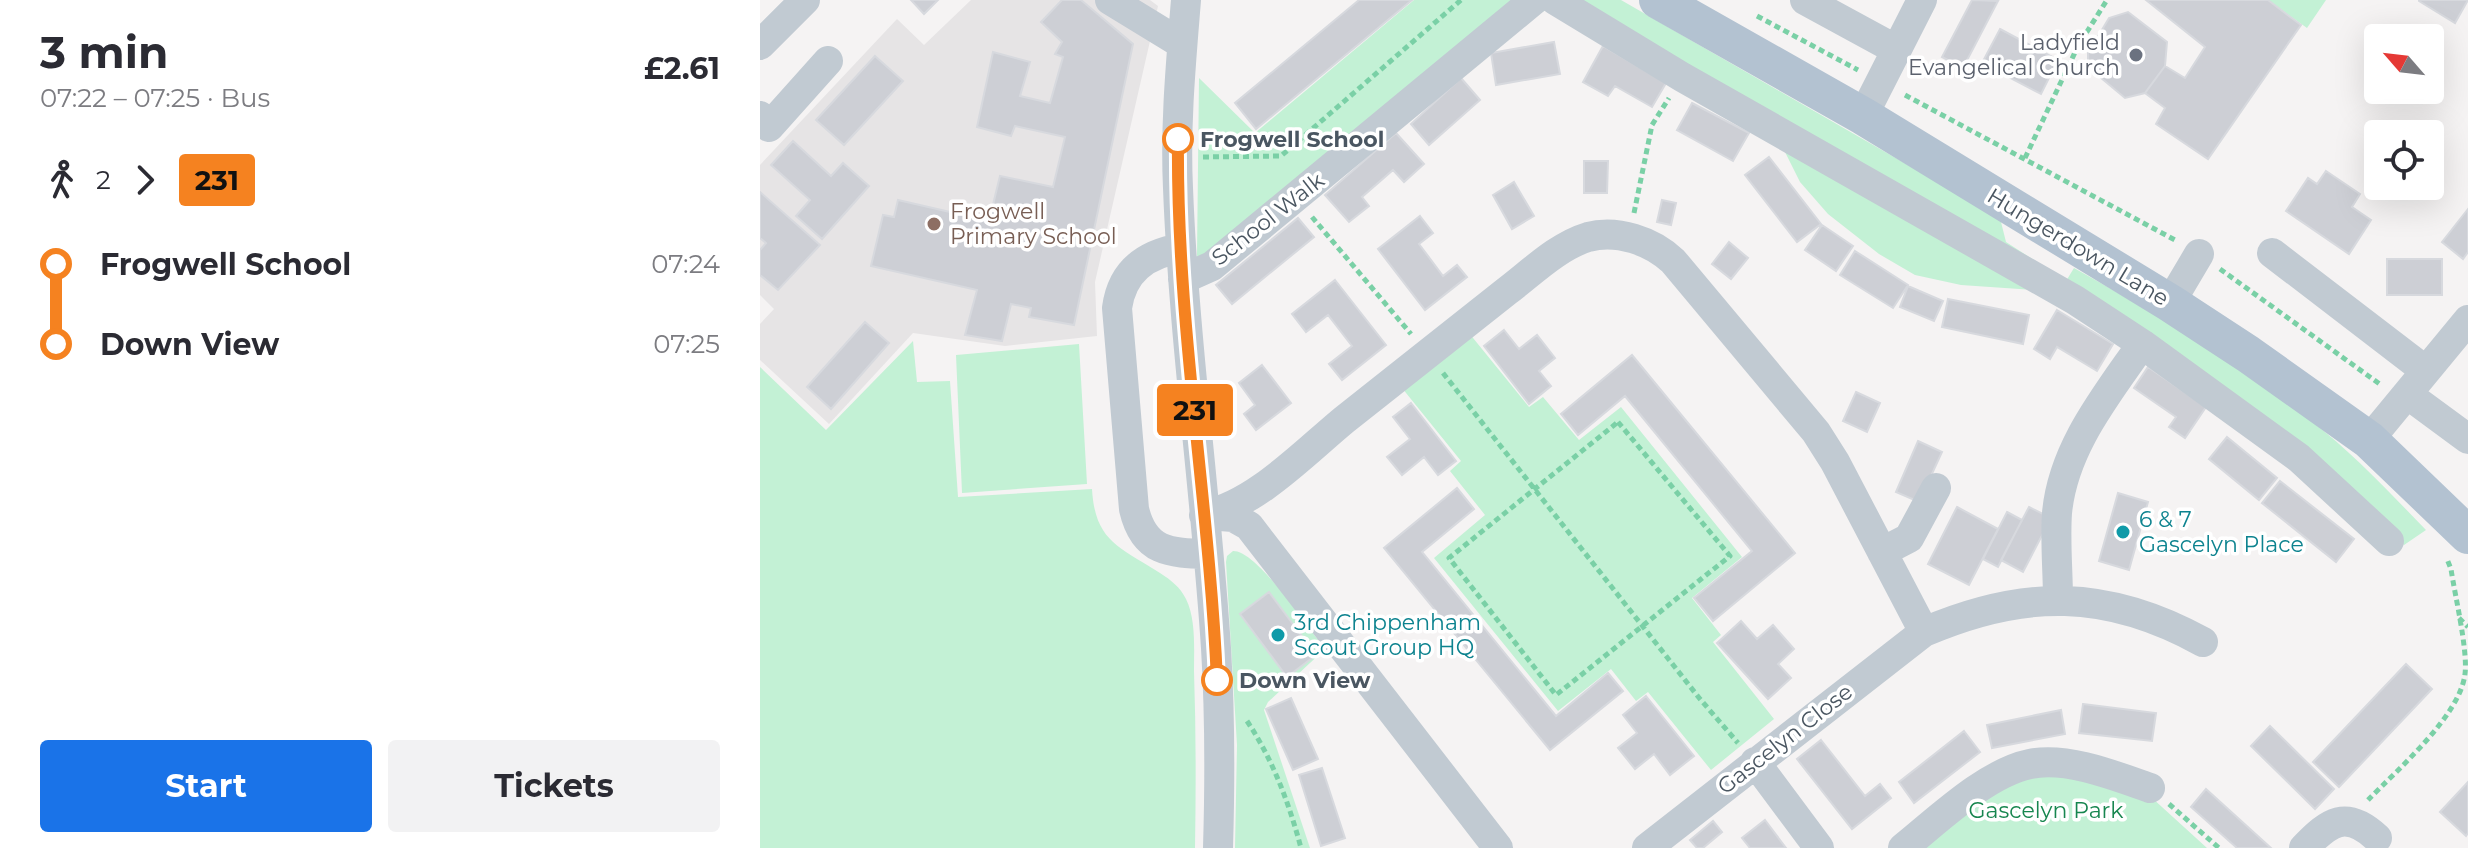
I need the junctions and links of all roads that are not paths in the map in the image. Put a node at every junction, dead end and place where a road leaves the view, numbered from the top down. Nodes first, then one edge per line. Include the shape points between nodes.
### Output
1 (805, 0) edge
2 (1110, 0) edge
3 (1186, 0) edge
4 (1534, 0) edge
5 (1555, 0) edge
6 (1658, 0) edge
7 (1805, 0) edge
8 (1922, 0) edge
9 (1182, 44) junction
10 (760, 45) edge
11 (1895, 49) junction
12 (828, 61) dead end
13 (760, 116) edge
14 (1863, 116) junction
15 (1181, 248) junction
16 (2272, 253) dead end
17 (2199, 254) road end
18 (1183, 279) junction
19 (2170, 303) junction
20 (2468, 320) edge
21 (2142, 344) junction
22 (2412, 388) junction
23 (2468, 439) edge
24 (2369, 440) junction
25 (1936, 488) dead end
26 (1259, 489) junction
27 (1204, 515) junction
28 (1256, 536) junction
29 (2389, 541) dead end
30 (2456, 545) edge
31 (1882, 552) junction
32 (1208, 554) junction
33 (2058, 600) junction
34 (1924, 632) junction
35 (2203, 642) dead end
36 (1755, 762) junction
37 (2150, 788) road end
38 (2377, 838) dead end
39 (1218, 848) edge
40 (1498, 848) edge
41 (1647, 848) edge
42 (1819, 848) edge
43 (1903, 848) edge
44 (2304, 848) edge

1 - 10 street
2 - 9 street
3 - 9 street
4 - 18 street, School Walk via 1212,266
5 - 21 street via 2075,300
6 - 14 main road, Hungerdown Lane
7 - 11 street
8 - 11 street
9 - 15 street
11 - 14 street
12 - 13 street via 769,127
14 - 19 main road, Hungerdown Lane
15 - 18 street
15 - 32 street via 1137,265 1119,294 1131,478 1137,524 1150,542 1167,551
16 - 22 street
17 - 19 street
18 - 27 street
19 - 24 main road, Hungerdown Lane
20 - 22 street
21 - 29 street via 2299,458
21 - 33 street via 2091,419 2067,466 2057,514
22 - 23 street
22 - 24 street
24 - 30 main road, Hungerdown Lane
25 - 31 street via 1909,538
26 - 27 street via 1226,510
26 - 28 street via 1248,508
26 - 31 street via 1566,247 1598,235 1629,238 1673,261 1816,432
27 - 28 street via 1238,518
27 - 32 street
28 - 40 street
31 - 34 street
32 - 39 street via 1217,688
33 - 34 street, Gascelyn Close via 2001,605
33 - 35 street, Gascelyn Close via 2122,608
34 - 36 street, Gascelyn Close
36 - 41 street, Gascelyn Close
36 - 42 street
37 - 43 street via 2069,764 2032,763 2004,773
38 - 44 street via 2361,825 2336,822

